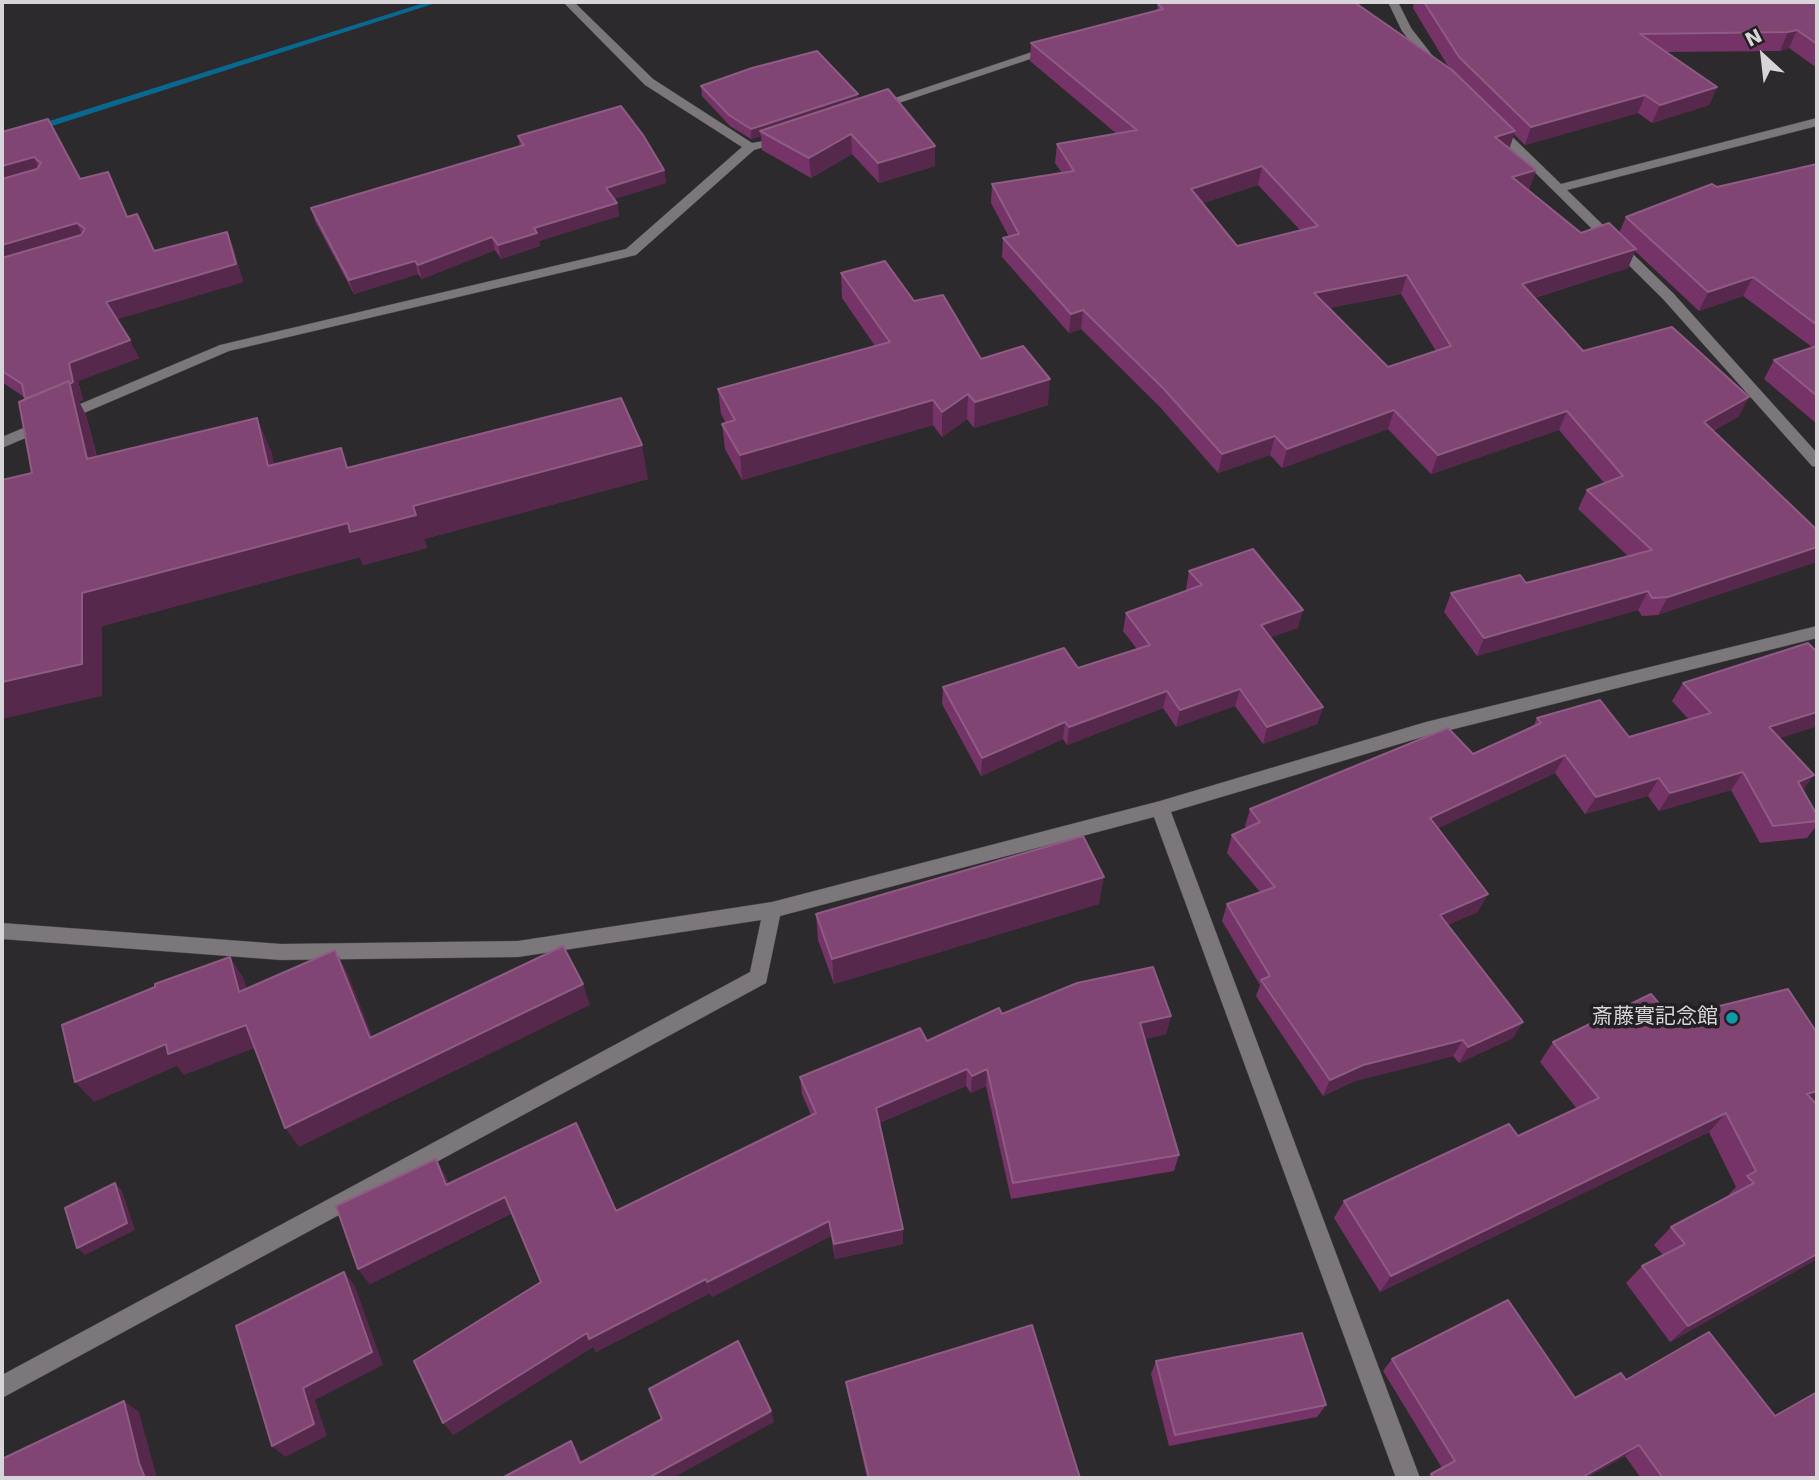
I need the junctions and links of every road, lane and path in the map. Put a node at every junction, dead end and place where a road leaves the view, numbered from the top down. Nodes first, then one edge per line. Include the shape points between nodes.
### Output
1 (568, 2) edge
2 (1393, 2) edge
3 (1065, 44) edge
4 (1442, 74) edge
5 (868, 108) edge
6 (1480, 112) edge
7 (1817, 122) edge
8 (776, 138) edge
9 (750, 147) junction
10 (1558, 190) junction
11 (2, 443) edge
12 (1817, 462) edge
13 (1817, 632) edge
14 (1160, 808) junction
15 (772, 910) junction
16 (2, 931) edge
17 (2, 1387) edge
18 (1408, 1478) edge

1 - 9 street via 649,82
2 - 4 street via 1406,29
3 - 5 street
6 - 10 street
7 - 10 street
8 - 9 street
9 - 11 street via 631,252 225,348
10 - 12 street via 1668,296
13 - 14 street via 1426,729
14 - 15 street
14 - 18 street
15 - 16 street via 518,949 281,952
15 - 17 street via 759,977

